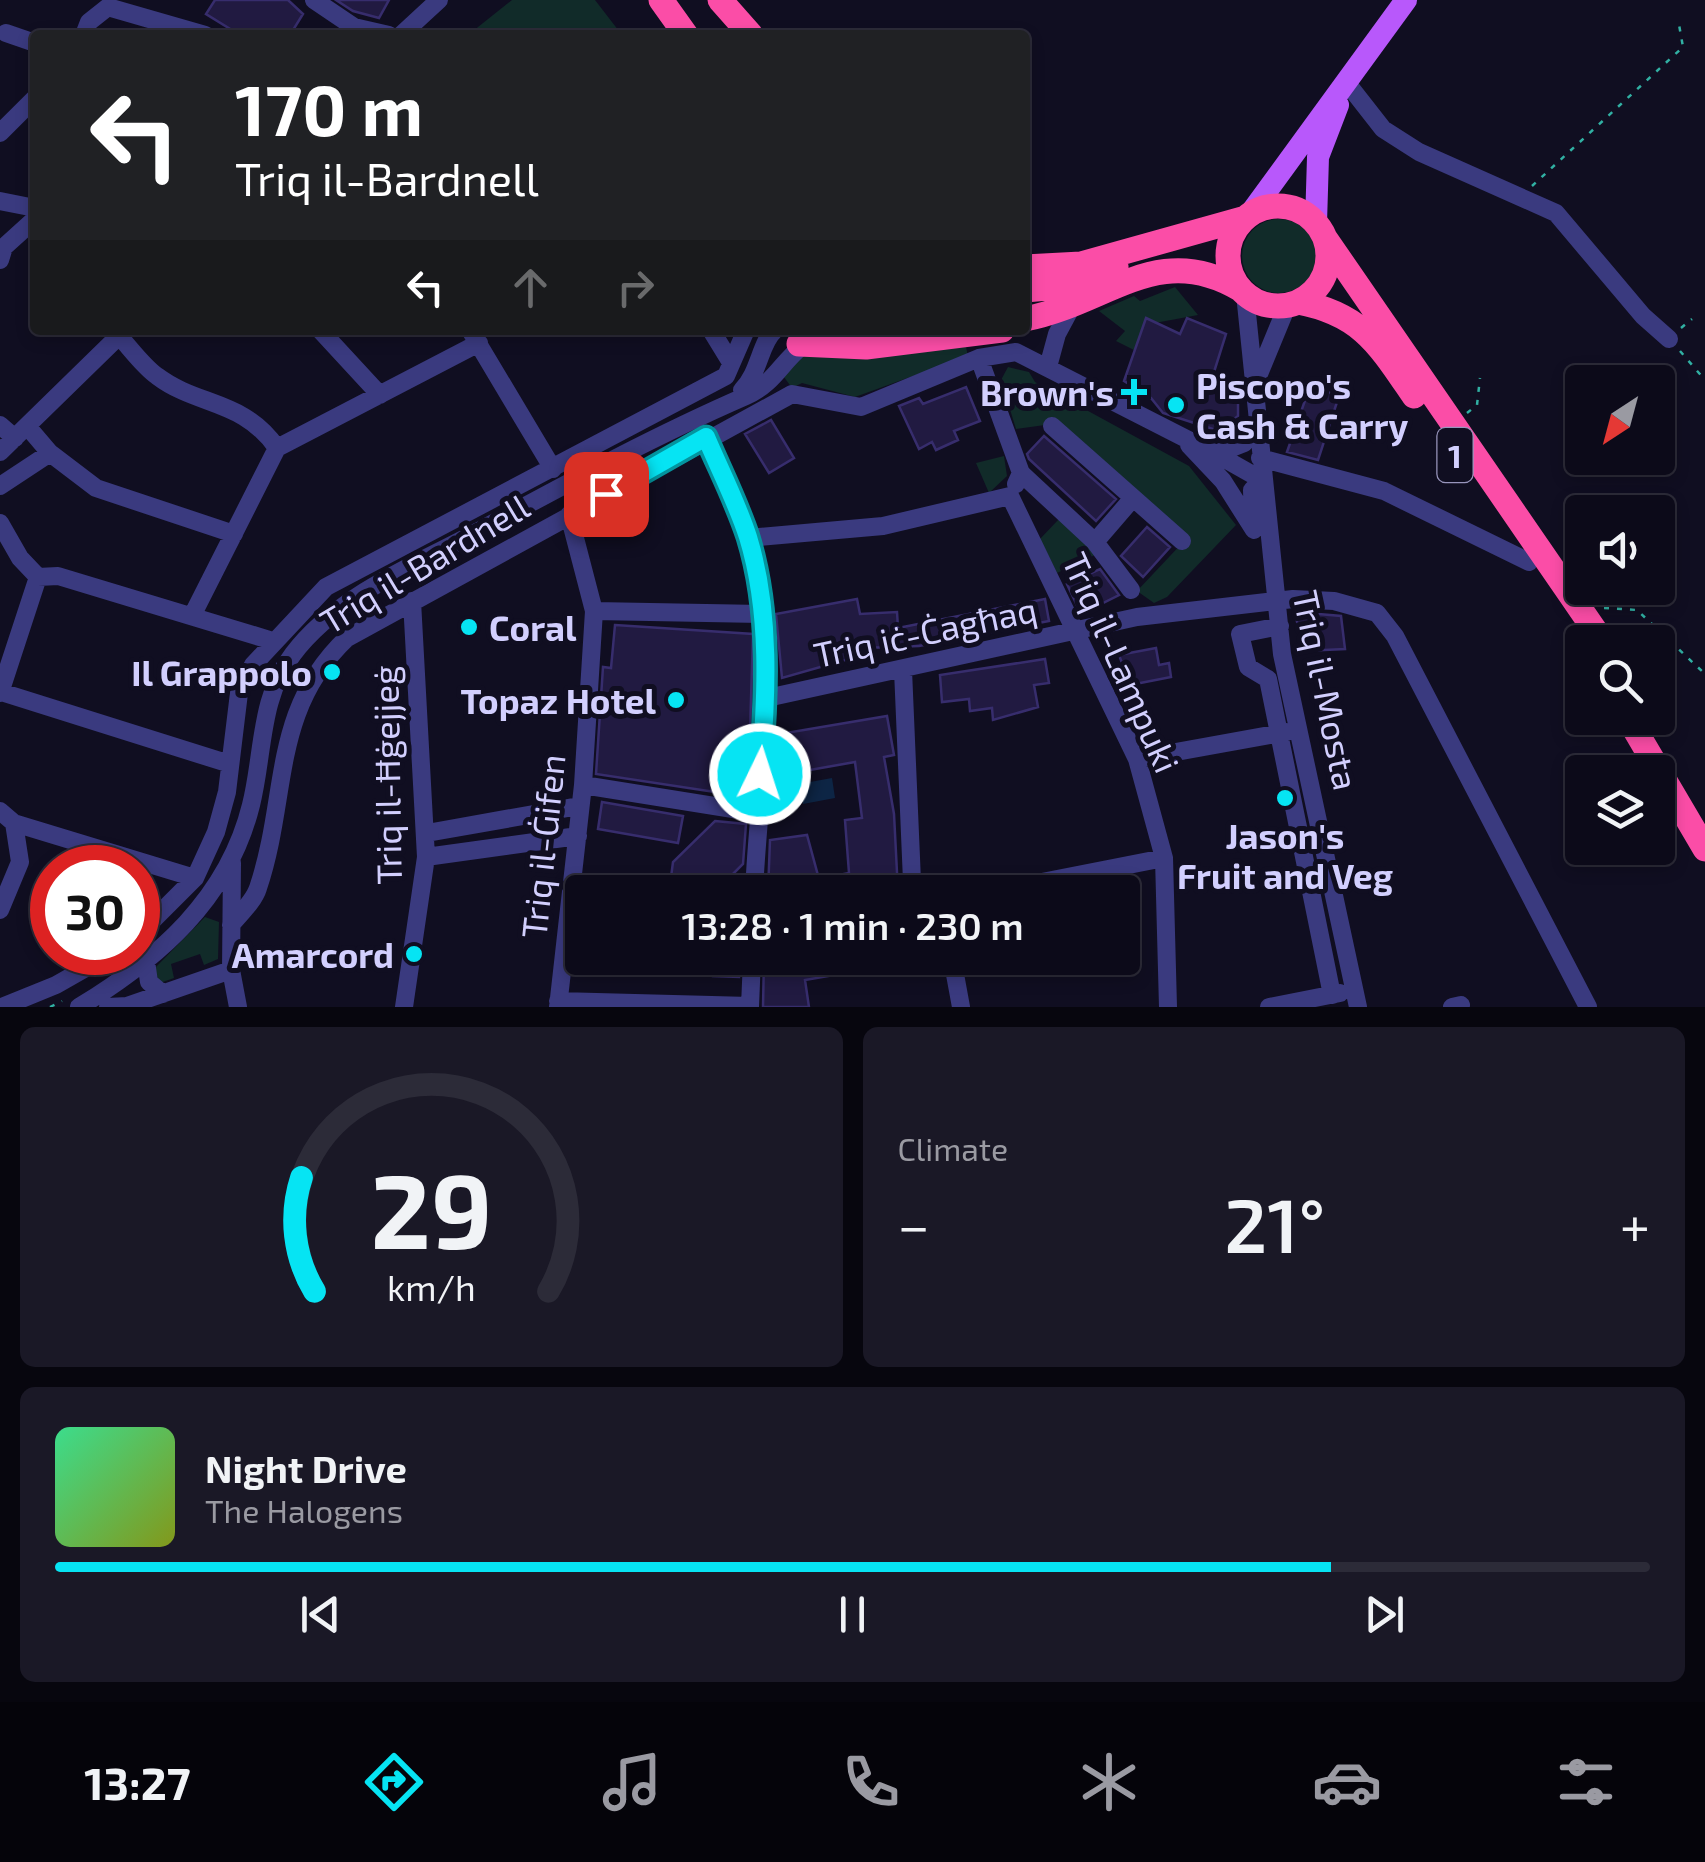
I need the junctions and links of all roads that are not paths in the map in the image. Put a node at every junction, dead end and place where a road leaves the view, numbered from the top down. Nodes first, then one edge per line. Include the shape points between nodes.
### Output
1 (314, 0) edge
2 (440, 0) edge
3 (661, 0) edge
4 (720, 0) edge
5 (1406, 0) edge
6 (86, 30) edge
7 (188, 30) edge
8 (367, 30) edge
9 (406, 30) edge
10 (682, 30) edge
11 (747, 30) edge
12 (6, 33) dead end
13 (30, 41) edge
14 (1347, 83) junction
15 (30, 103) edge
16 (0, 133) edge
17 (0, 200) edge
18 (30, 207) edge
19 (1246, 216) junction
20 (30, 223) edge
21 (1320, 230) junction
22 (1161, 245) junction
23 (0, 260) edge
24 (1030, 268) edge
25 (1030, 290) edge
26 (1242, 292) junction
27 (1293, 304) junction
28 (1072, 306) junction
29 (1030, 319) edge
30 (120, 335) edge
31 (124, 335) edge
32 (325, 335) edge
33 (714, 335) edge
34 (757, 335) edge
35 (761, 335) edge
36 (773, 335) edge
37 (822, 335) edge
38 (964, 335) edge
39 (475, 337) edge
40 (1668, 339) road end
41 (799, 344) junction
42 (979, 358) junction
43 (730, 361) junction
44 (1048, 367) junction
45 (1256, 384) junction
46 (380, 396) junction
47 (732, 401) junction
48 (0, 424) edge
49 (1052, 426) dead end
50 (1257, 428) junction
51 (21, 432) junction
52 (706, 437) junction
53 (1186, 441) junction
54 (277, 448) junction
55 (0, 452) edge
56 (50, 452) junction
57 (1216, 454) junction
58 (1260, 458) junction
59 (553, 469) junction
60 (1021, 473) junction
61 (1223, 480) junction
62 (1262, 480) junction
63 (0, 486) edge
64 (1010, 496) junction
65 (1133, 498) junction
66 (569, 514) junction
67 (0, 523) edge
68 (1254, 530) junction
69 (234, 534) junction
70 (748, 538) junction
71 (1182, 541) dead end
72 (1096, 542) junction
73 (1529, 562) junction
74 (1270, 570) junction
75 (38, 577) junction
76 (1131, 590) dead end
77 (412, 601) junction
78 (1274, 601) junction
79 (594, 612) junction
80 (762, 614) junction
81 (192, 616) junction
82 (1572, 625) edge
83 (1592, 625) edge
84 (1280, 626) junction
85 (1074, 633) junction
86 (272, 641) junction
87 (903, 670) junction
88 (0, 692) edge
89 (766, 698) junction
90 (1302, 729) junction
91 (1277, 734) junction
92 (1638, 735) edge
93 (1657, 735) edge
94 (1137, 759) junction
95 (230, 764) junction
96 (583, 785) junction
97 (579, 806) junction
98 (758, 813) junction
99 (1705, 816) edge
100 (7, 817) edge
101 (426, 833) junction
102 (578, 836) junction
103 (1705, 849) edge
104 (426, 857) junction
105 (1164, 858) junction
106 (232, 862) junction
107 (755, 875) edge
108 (912, 875) edge
109 (1077, 875) edge
110 (195, 878) junction
111 (200, 908) junction
112 (0, 910) edge
113 (160, 914) edge
114 (232, 926) junction
115 (160, 947) edge
116 (231, 970) junction
117 (72, 975) edge
118 (120, 975) edge
119 (148, 975) edge
120 (751, 975) edge
121 (955, 975) edge
122 (163, 994) junction
123 (1332, 994) junction
124 (1356, 998) edge
125 (74, 1002) edge
126 (1312, 1003) edge
127 (558, 1004) edge
128 (2, 1007) edge
129 (108, 1007) edge
130 (238, 1007) edge
131 (404, 1007) edge
132 (750, 1007) edge
133 (961, 1007) edge
134 (1168, 1007) edge
135 (1269, 1007) edge
136 (1588, 1007) edge

1 - 8 street
2 - 9 street
3 - 10 highway
4 - 11 highway
5 - 14 main road
6 - 7 street via 108,7
12 - 13 street
14 - 19 main road
14 - 21 main road via 1318,158
14 - 40 street via 1383,130 1556,214
15 - 16 street
17 - 18 street
19 - 21 highway via 1292,208
19 - 22 highway
19 - 26 highway via 1228,249
20 - 23 street via 4,246
21 - 27 highway via 1327,268 1321,282
21 - 83 highway, 1
22 - 24 highway
22 - 25 highway via 1070,286
26 - 27 highway, 1 via 1262,304
26 - 28 highway, 1 via 1206,271 1174,268
26 - 45 street, Triq il-Mosta
27 - 45 street, Triq il-Mosta
27 - 73 highway, 1 via 1333,309 1360,324
28 - 29 highway, 1
28 - 44 street
30 - 51 street
31 - 54 street via 158,378 237,410
32 - 46 street
33 - 43 street
34 - 43 street
35 - 47 street via 756,376
36 - 41 street
37 - 41 street
38 - 41 highway via 866,348
39 - 46 street
39 - 59 street
41 - 47 street via 760,387
42 - 44 street via 1016,352
42 - 52 street, Triq il-Bardnell via 861,407 792,394
42 - 60 street
43 - 59 street via 726,376
44 - 53 street
45 - 50 street, Triq il-Mosta
46 - 54 street
47 - 106 street via 343,604 294,652 274,683 251,805
48 - 51 street
49 - 65 street
50 - 57 street via 1244,443
50 - 58 street, Triq il-Mosta
51 - 55 street
51 - 56 street
52 - 66 street, Triq il-Bardnell
52 - 70 street
53 - 57 street
53 - 61 street
54 - 69 street
56 - 63 street
56 - 69 street via 96,488
57 - 62 street
58 - 62 street, Triq il-Mosta
58 - 73 street via 1384,491
59 - 86 street via 326,586
60 - 64 street
60 - 72 street
61 - 62 street via 1248,488
61 - 68 street
62 - 68 street via 1252,490
62 - 74 street, Triq il-Mosta
64 - 70 street via 882,526
64 - 85 street, Triq il-Lampuki
65 - 71 street
65 - 72 street
66 - 77 street, Triq il-Bardnell
66 - 79 street, Triq il-Ġifen
67 - 75 street
68 - 74 street
69 - 81 street
70 - 80 street
72 - 76 street
73 - 82 highway, 1
74 - 78 street, Triq il-Mosta
75 - 81 street via 58,576
75 - 88 street
77 - 101 street, Triq il-Ħġejjeġ
77 - 114 street, Triq il-Bardnell via 347,638 310,680 292,718 258,890
78 - 84 street, Triq il-Mosta
78 - 85 street, Triq iċ-Ċagħaq via 1137,617
78 - 136 street, Triq iċ-Ċagħaq via 1334,602 1377,613 1395,636
79 - 80 street
79 - 96 street, Triq il-Ġifen
80 - 89 street
81 - 86 street
84 - 90 street, Triq il-Mosta
84 - 91 street, Triq il-Mosta via 1240,634 1248,667 1268,678
85 - 87 street, Triq iċ-Ċagħaq
85 - 94 street, Triq il-Lampuki
86 - 95 street via 240,693
87 - 89 street, Triq iċ-Ċagħaq
87 - 108 street
88 - 95 street
89 - 98 street
90 - 91 street
90 - 124 street, Triq il-Mosta
91 - 94 street
91 - 123 street, Triq il-Mosta
92 - 103 highway
93 - 99 highway
94 - 105 street, Triq il-Lampuki
95 - 110 street via 216,832
96 - 97 street, Triq il-Ġifen
96 - 98 street
97 - 101 street
97 - 102 street, Triq il-Ġifen
98 - 107 street
100 - 110 street
100 - 112 street via 20,862
101 - 104 street, Triq il-Ħġejjeġ
102 - 104 street
102 - 127 street, Triq il-Ġifen
104 - 131 street, Triq il-Ħġejjeġ
105 - 109 street
105 - 134 street, Triq il-Lampuki
106 - 111 street
106 - 114 street
110 - 113 street
111 - 114 street
111 - 115 street
114 - 116 street
116 - 122 street
116 - 130 street
117 - 128 street
118 - 125 street
119 - 122 street
120 - 132 street
121 - 133 street
122 - 129 street
123 - 124 street
123 - 126 street
126 - 135 street
127 - 132 street

